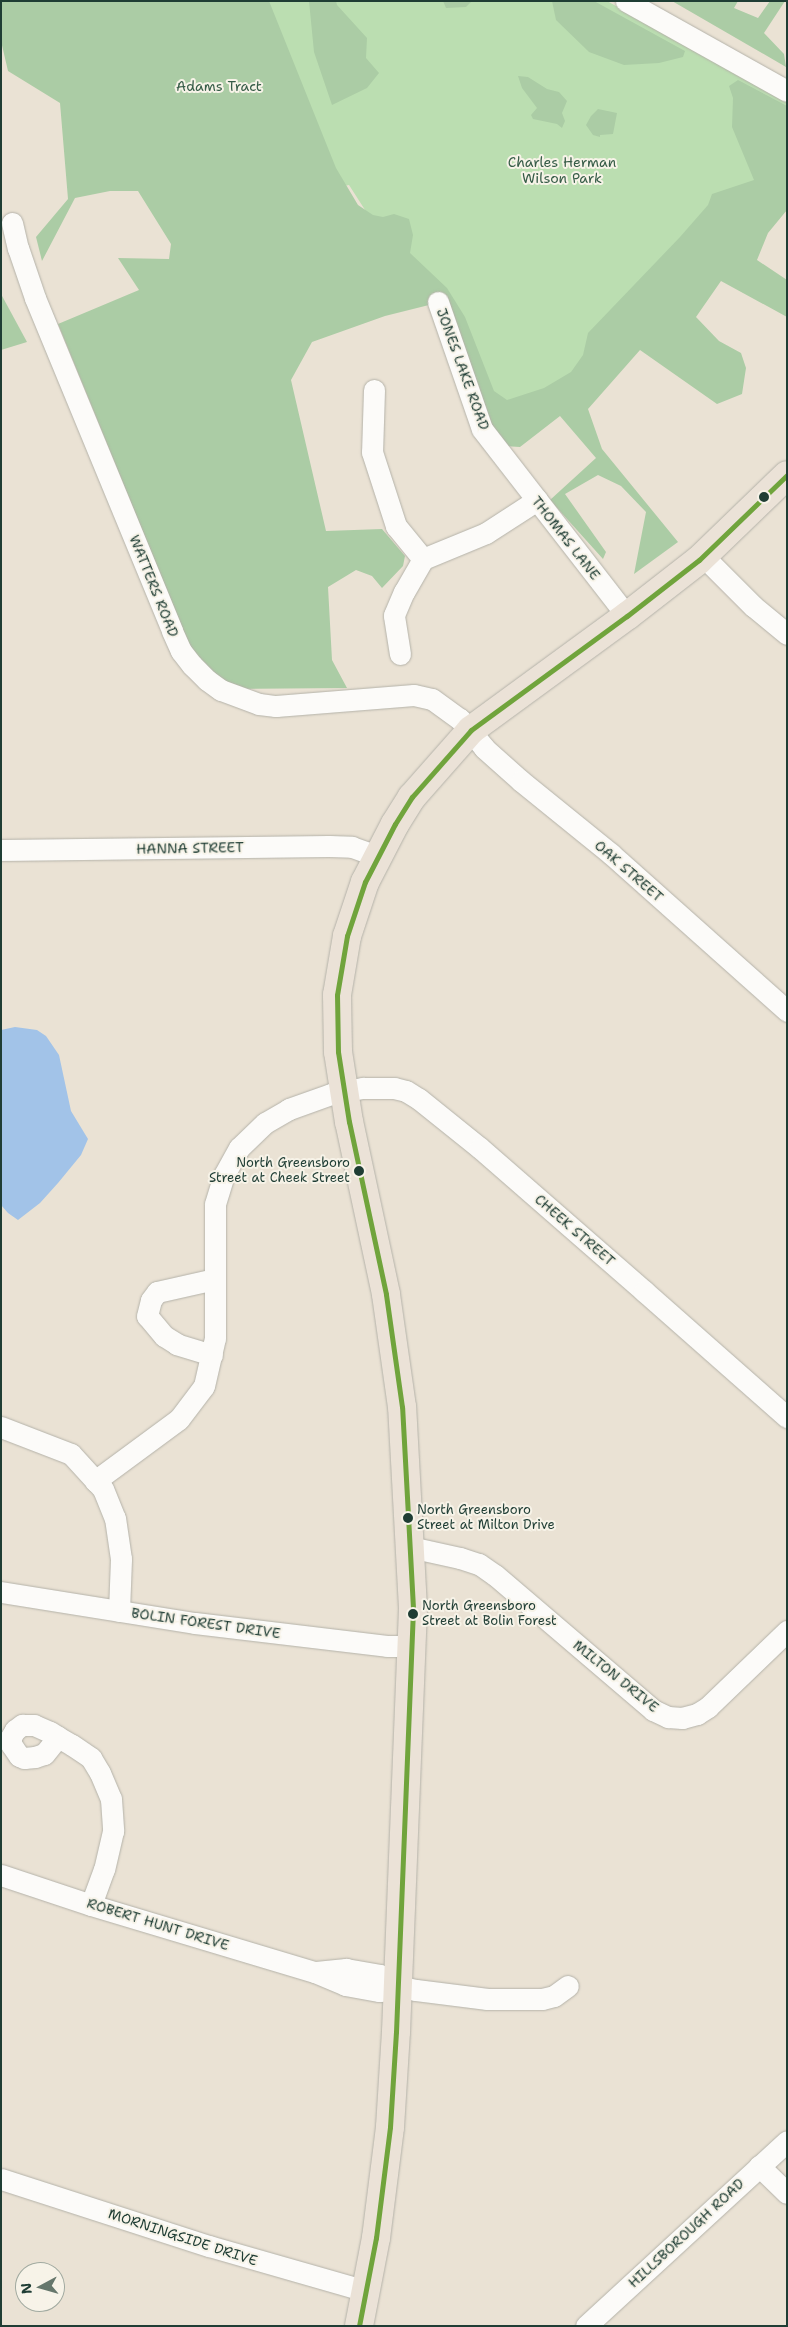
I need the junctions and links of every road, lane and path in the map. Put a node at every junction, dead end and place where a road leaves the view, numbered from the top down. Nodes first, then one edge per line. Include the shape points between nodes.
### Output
1 (626, 1) edge
2 (787, 91) edge
3 (12, 223) dead end
4 (438, 302) dead end
5 (374, 390) dead end
6 (506, 460) joint
7 (787, 475) edge
8 (537, 500) junction
9 (703, 556) junction
10 (423, 559) junction
11 (627, 616) junction
12 (787, 634) edge
13 (400, 654) dead end
14 (471, 730) junction
15 (1, 850) edge
16 (377, 856) junction
17 (787, 1011) edge
18 (343, 1091) junction
19 (214, 1279) junction
20 (212, 1355) junction
21 (787, 1418) edge
22 (1, 1427) edge
23 (95, 1480) junction
24 (410, 1547) junction
25 (1, 1592) edge
26 (119, 1611) junction
27 (787, 1631) edge
28 (411, 1646) junction
29 (58, 1737) dead end
30 (1, 1875) edge
31 (91, 1905) junction
32 (398, 1986) junction
33 (568, 1986) dead end
34 (787, 2141) edge
35 (759, 2166) junction
36 (1, 2178) edge
37 (787, 2194) edge
38 (366, 2291) junction
39 (359, 2326) edge
40 (586, 2326) edge

1 - 2 street
3 - 14 street, WATTERS ROAD via 35,298 172,631 192,665 222,690 258,704 276,706 414,695 432,698
4 - 6 street, JONES LAKE ROAD via 482,429
5 - 10 street via 372,452 396,526
6 - 8 street, THOMAS LANE
7 - 9 main road
8 - 10 street via 486,533
8 - 11 street, THOMAS LANE
9 - 11 main road
9 - 12 street via 753,606
10 - 13 street via 394,615
11 - 14 main road
14 - 16 main road via 412,797
14 - 17 street, OAK STREET via 484,748 521,781 611,854
15 - 16 street, HANNA STREET via 329,846 352,847
16 - 18 main road via 356,906 341,968 336,1025
18 - 19 street, CHEEK STREET via 289,1109 265,1123 239,1148 224,1175 215,1204
18 - 21 street, CHEEK STREET via 394,1088 419,1099 586,1240
18 - 24 main road via 386,1294 402,1407
19 - 20 street, CHEEK STREET via 216,1318
19 - 20 street via 158,1292 151,1300 147,1316 164,1336 177,1344
20 - 23 street, CHEEK STREET via 204,1386 179,1418
22 - 23 street via 71,1454
23 - 26 street via 103,1489 115,1518 121,1559
24 - 27 street, MILTON DRIVE via 479,1564 653,1710 668,1717 682,1718 708,1707
24 - 28 main road
25 - 26 street, BOLIN FOREST DRIVE
26 - 28 street, BOLIN FOREST DRIVE via 377,1645
28 - 32 main road
29 - 31 street via 91,1758 111,1799 113,1831
30 - 31 street, ROBERT HUNT DRIVE
31 - 32 street, ROBERT HUNT DRIVE via 314,1972 346,1969 380,1975
32 - 33 street, ROBERT HUNT DRIVE via 487,1999 542,1999 554,1996
32 - 38 main road via 390,2127
34 - 35 street, HILLSBOROUGH ROAD
35 - 37 street
35 - 40 street, HILLSBOROUGH ROAD
36 - 38 street, MORNINGSIDE DRIVE via 209,2246
38 - 39 main road

